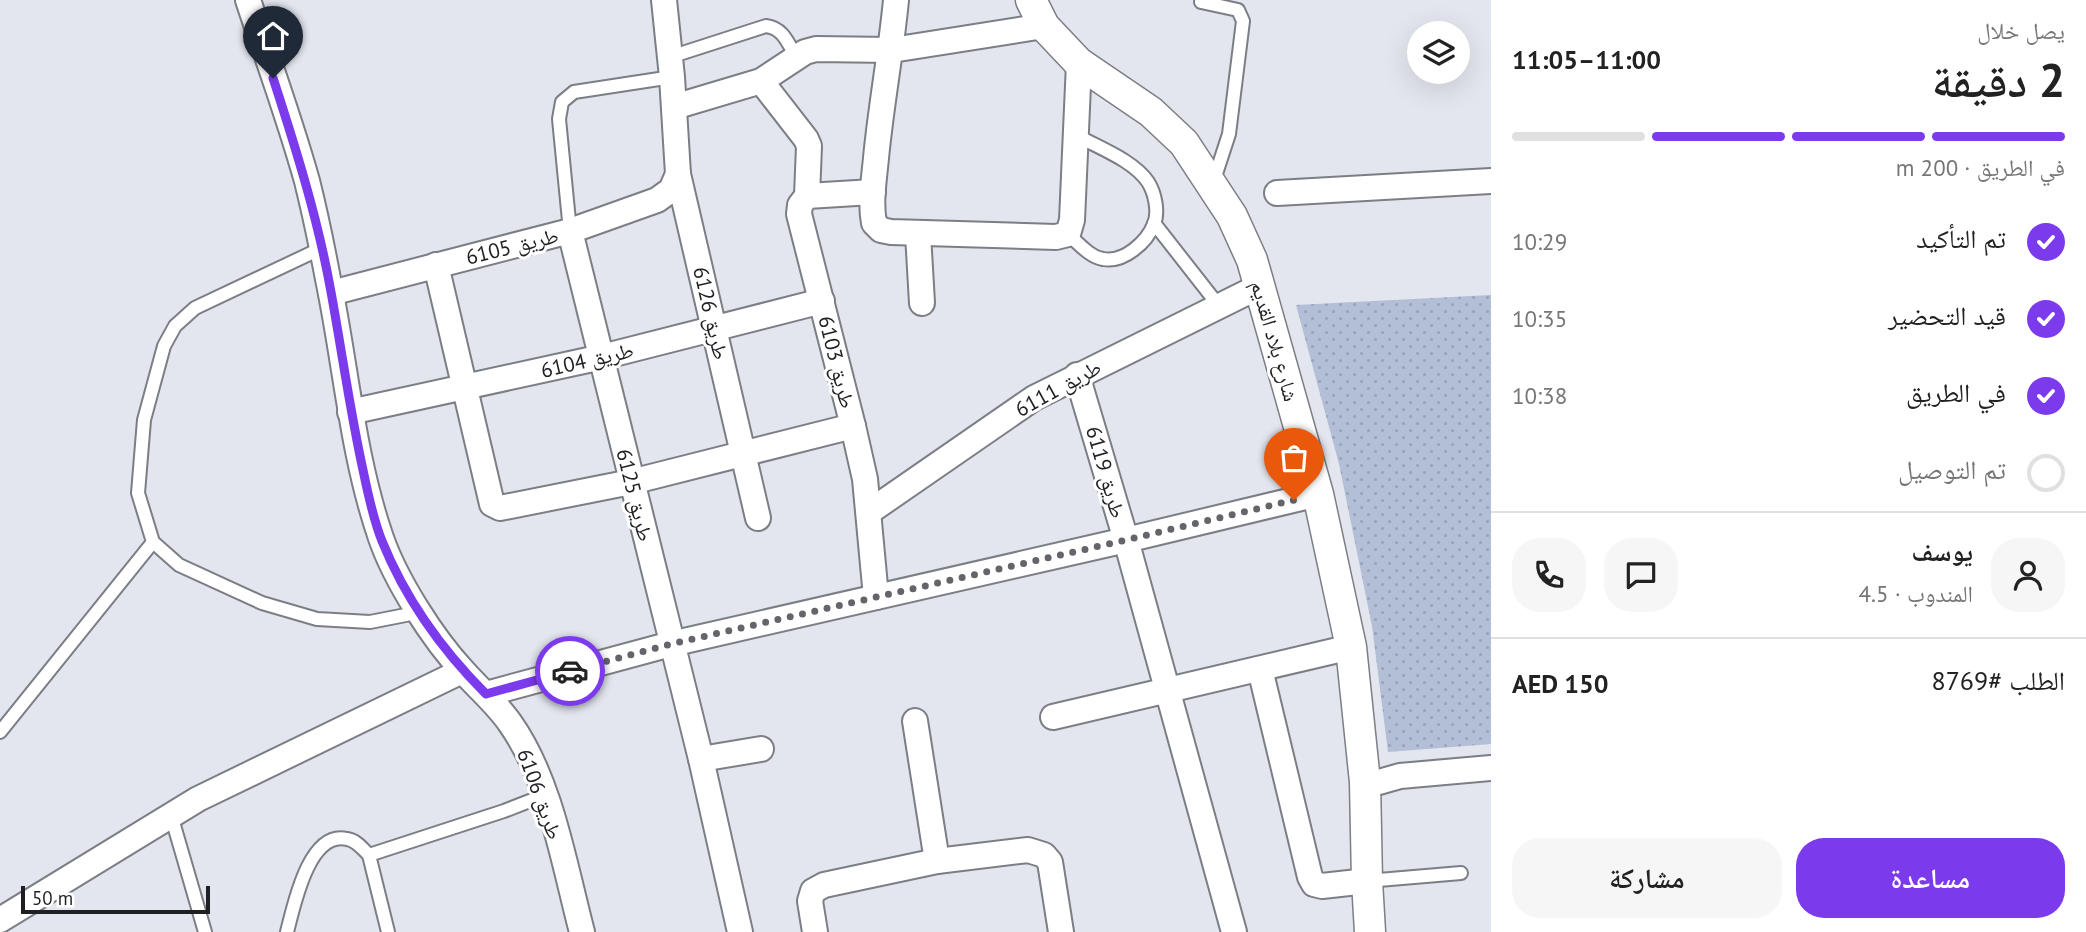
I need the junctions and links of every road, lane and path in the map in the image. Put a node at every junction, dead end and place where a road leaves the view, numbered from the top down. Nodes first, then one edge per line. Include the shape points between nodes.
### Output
1 (248, 0) edge
2 (664, 0) edge
3 (896, 0) edge
4 (1202, 2) dead end
5 (1036, 8) edge
6 (892, 50) junction
7 (796, 57) junction
8 (1080, 63) junction
9 (671, 67) junction
10 (761, 81) junction
11 (674, 107) junction
12 (1076, 135) junction
13 (678, 174) junction
14 (1491, 181) edge
15 (1213, 183) junction
16 (1277, 192) dead end
17 (807, 196) junction
18 (872, 202) junction
19 (1154, 223) junction
20 (570, 231) junction
21 (918, 234) junction
22 (1062, 236) junction
23 (322, 248) junction
24 (436, 265) junction
25 (1260, 286) junction
26 (331, 293) junction
27 (822, 301) junction
28 (922, 303) dead end
29 (1219, 306) junction
30 (714, 328) junction
31 (602, 357) junction
32 (1077, 375) junction
33 (467, 388) junction
34 (350, 412) junction
35 (853, 426) junction
36 (744, 452) junction
37 (631, 482) junction
38 (1318, 494) junction
39 (869, 512) junction
40 (758, 518) dead end
41 (1126, 540) junction
42 (153, 542) junction
43 (876, 597) junction
44 (421, 612) junction
45 (671, 644) junction
46 (1351, 647) junction
47 (1260, 668) junction
48 (463, 671) junction
49 (1167, 690) junction
50 (486, 694) junction
51 (1053, 717) dead end
52 (915, 721) dead end
53 (0, 732) edge
54 (761, 749) dead end
55 (701, 759) junction
56 (1491, 768) edge
57 (1365, 776) junction
58 (545, 796) junction
59 (172, 815) junction
60 (369, 855) junction
61 (937, 861) junction
62 (1461, 873) dead end
63 (1367, 881) junction
64 (0, 920) edge
65 (205, 932) edge
66 (286, 932) edge
67 (388, 932) edge
68 (582, 932) edge
69 (740, 932) edge
70 (815, 932) edge
71 (1061, 932) edge
72 (1234, 932) edge
73 (1370, 932) edge

1 - 23 street, طريق 6106 via 307,181
2 - 9 street, طريق 6126
3 - 6 street
4 - 15 lane via 1238,10 1243,21 1228,134
5 - 6 street
5 - 8 street, شارع بلاد القديم
6 - 7 street via 816,49
6 - 18 street
7 - 9 lane via 781,31 766,26
7 - 10 street
8 - 12 street
8 - 15 street, شارع بلاد القديم via 1151,112 1184,143
9 - 11 street, طريق 6126
9 - 20 lane via 574,92 562,102 559,119
10 - 11 street
10 - 17 street, طريق 6103 via 806,139
11 - 13 street, طريق 6126
12 - 19 lane via 1133,167 1148,181 1155,197
12 - 22 street via 1071,228
13 - 20 street, طريق 6105 via 671,190 657,200
13 - 30 street, طريق 6126
14 - 16 street
15 - 25 street, شارع بلاد القديم via 1232,216
17 - 18 street
17 - 27 street, طريق 6103 via 800,205 799,220
18 - 21 street via 874,223 881,230
19 - 22 lane via 1140,244 1123,257 1103,260
19 - 29 lane
20 - 24 street, طريق 6105
20 - 31 street, طريق 6125
21 - 22 street
21 - 28 street
23 - 26 street, طريق 6106
23 - 42 lane via 195,308 175,326 164,346 144,420 138,493
24 - 26 street, طريق 6105
24 - 33 street
25 - 29 street, طريق 6111
25 - 38 street, شارع بلاد القديم
26 - 34 street, طريق 6106
27 - 30 street, طريق 6104
27 - 35 street, طريق 6103
29 - 32 street, طريق 6111
30 - 31 street, طريق 6104
30 - 36 street, طريق 6126
31 - 33 street, طريق 6104
31 - 37 street, طريق 6125
32 - 39 street, طريق 6111 via 1034,398
32 - 41 street, طريق 6119
33 - 34 street, طريق 6104
33 - 37 street via 492,504 500,508
34 - 44 street, طريق 6106 via 382,540
35 - 36 street
35 - 39 street, طريق 6103
36 - 37 street
36 - 40 street, طريق 6126
37 - 45 street, طريق 6125
38 - 41 street
38 - 46 street, شارع بلاد القديم
39 - 43 street, طريق 6103
41 - 43 street
41 - 49 street, طريق 6119
42 - 44 lane via 179,565 262,603 317,619 370,622
42 - 53 lane
43 - 45 street
44 - 48 street, طريق 6106
45 - 50 street
45 - 55 street, طريق 6125
46 - 47 street
46 - 57 street, شارع بلاد القديم
47 - 49 street
47 - 63 street via 1310,877 1322,886
48 - 50 street, طريق 6106
48 - 59 street
49 - 51 street
49 - 72 street, طريق 6119
50 - 58 street, طريق 6106 via 510,724
52 - 61 street
54 - 55 street
55 - 69 street, طريق 6125
56 - 57 street via 1384,781
57 - 63 street, شارع بلاد القديم
58 - 60 lane
58 - 68 street, طريق 6106
59 - 64 street
59 - 65 lane
60 - 66 lane via 349,839 323,843 309,865
60 - 67 lane
61 - 70 street via 813,891
61 - 71 street via 1028,850 1044,855 1050,862
62 - 63 lane
63 - 73 street, شارع بلاد القديم

